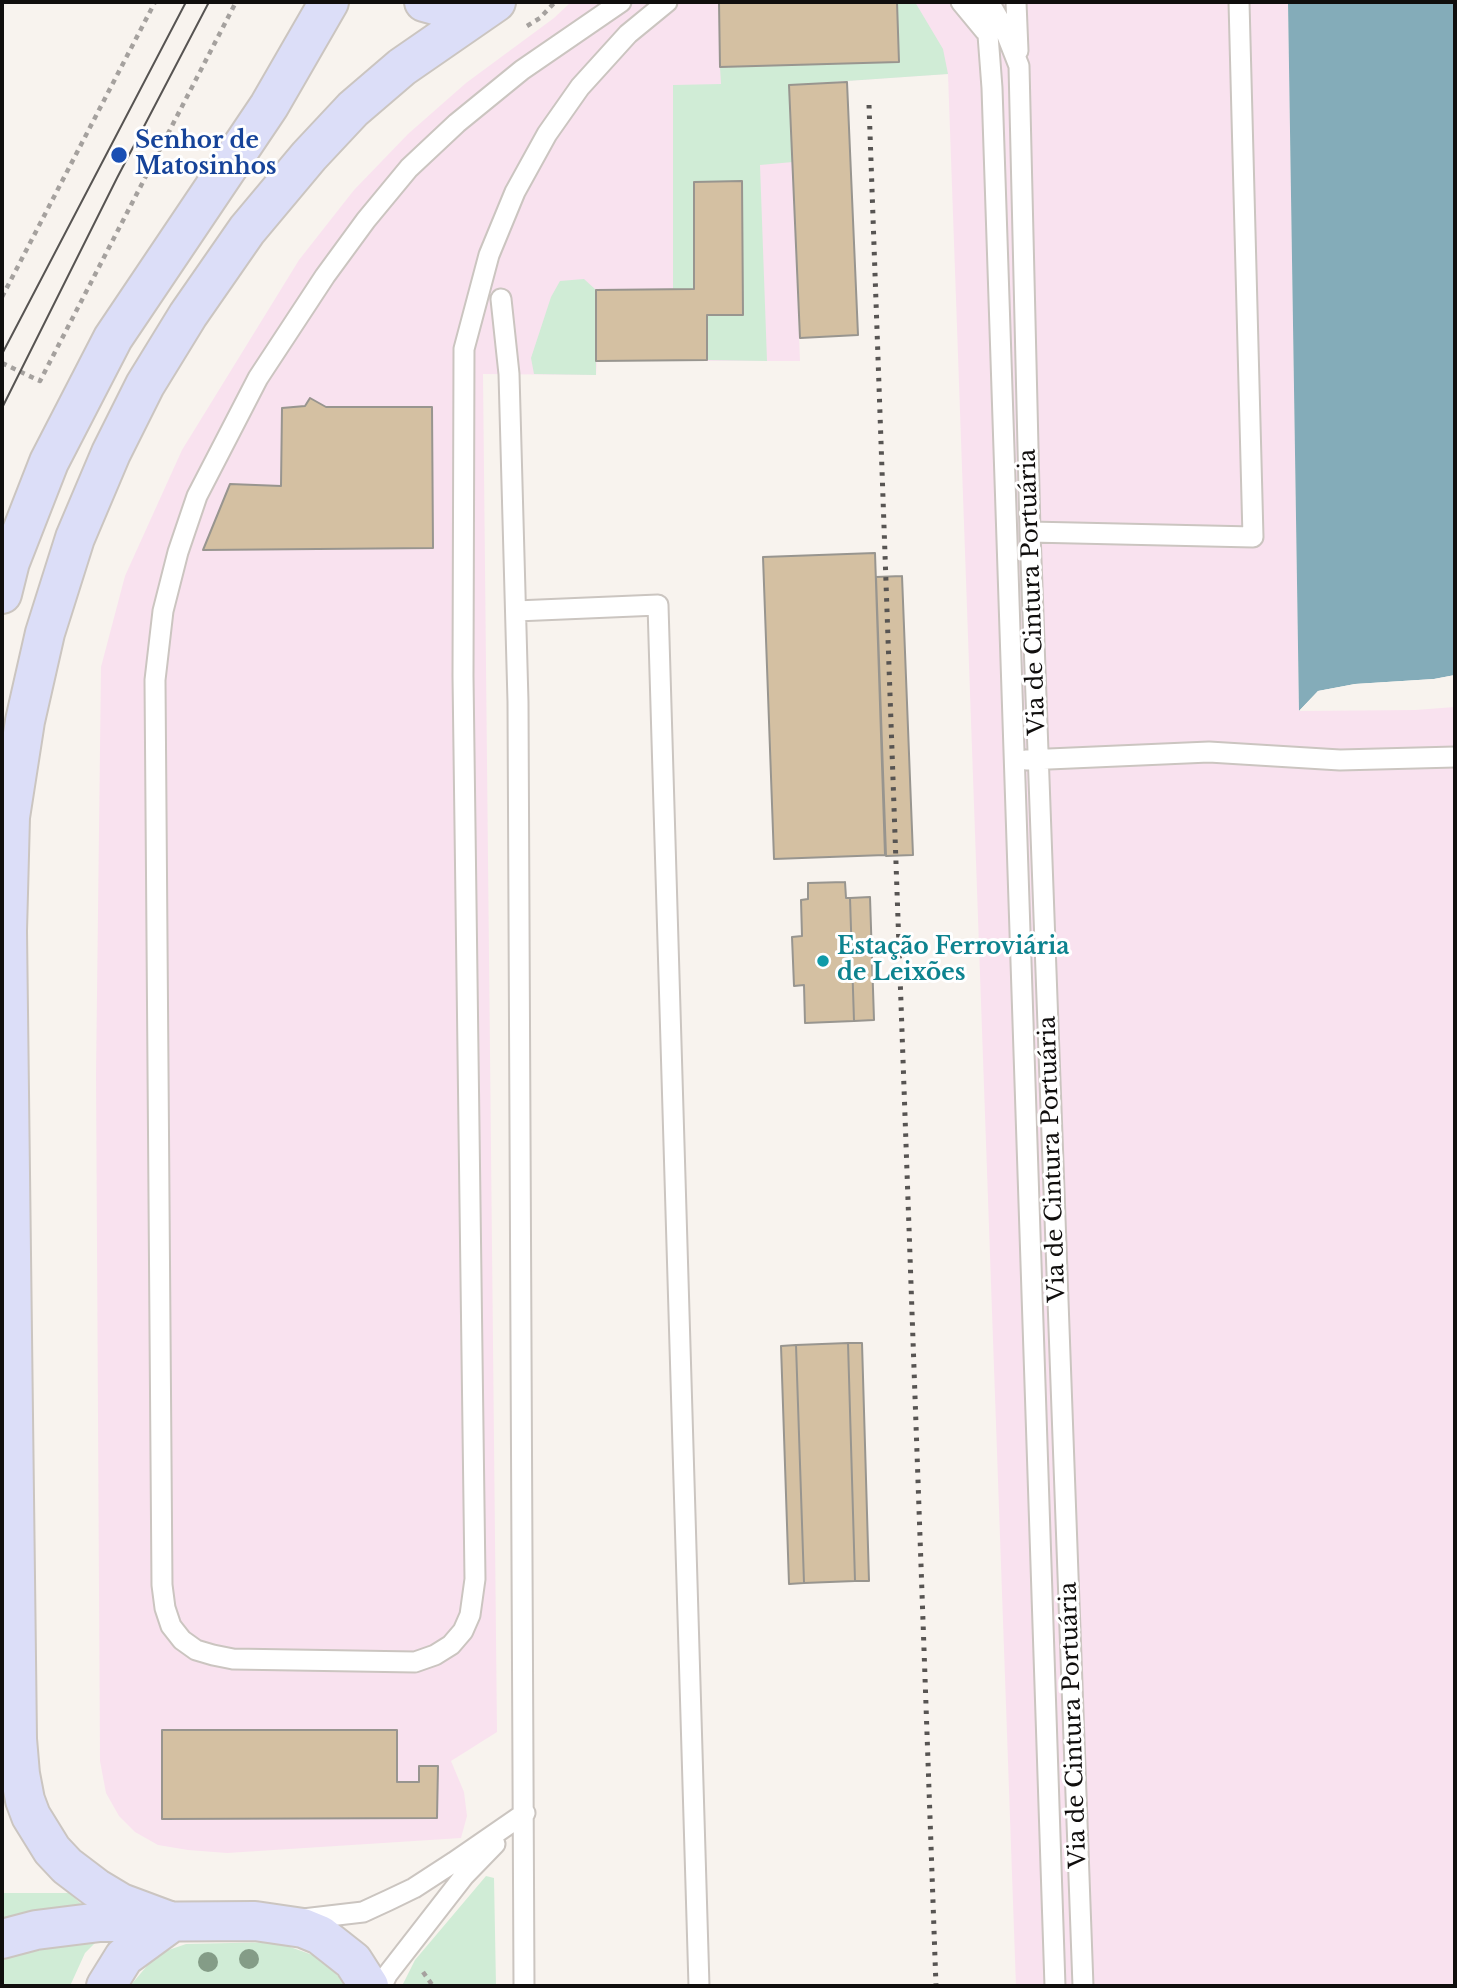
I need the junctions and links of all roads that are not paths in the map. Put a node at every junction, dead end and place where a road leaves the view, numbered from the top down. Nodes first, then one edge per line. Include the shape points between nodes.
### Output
1 (329, 2) edge
2 (424, 2) edge
3 (488, 2) edge
4 (496, 2) edge
5 (667, 2) edge
6 (961, 2) edge
7 (980, 2) edge
8 (987, 2) edge
9 (1016, 2) edge
10 (1239, 2) edge
11 (616, 4) edge
12 (988, 35) junction
13 (1019, 66) junction
14 (501, 299) dead end
15 (1030, 532) junction
16 (2, 594) edge
17 (516, 611) junction
18 (1455, 757) edge
19 (1015, 760) junction
20 (1039, 760) junction
21 (525, 1813) junction
22 (255, 1921) junction
23 (172, 1922) junction
24 (2, 1939) edge
25 (106, 1986) edge
26 (369, 1986) edge
27 (383, 1986) edge
28 (524, 1986) edge
29 (699, 1986) edge
30 (1055, 1986) edge
31 (1083, 1986) edge

1 - 16 main road via 269,106 113,338 49,462
2 - 3 main road via 449,9
4 - 23 main road via 402,66 353,109 247,230 188,315 145,385 75,538 45,633 25,721 10,817 7,931 20,1774 31,1816 67,1866 121,1903
5 - 11 lane via 628,34 580,87 547,134 515,192 489,255 464,349 463,676 475,1579 470,1615 451,1644 415,1662 214,1656 182,1640 171,1626 162,1585 155,680 163,611 177,552 203,484 258,378 366,219 409,168 457,123
6 - 12 lane
7 - 12 lane, Via de Cintura Portuária
8 - 12 lane
8 - 13 lane, Via de Cintura Portuária via 1004,28
9 - 13 lane
10 - 15 lane via 1253,537
12 - 19 lane, Via de Cintura Portuária
13 - 15 lane, Via de Cintura Portuária
14 - 17 lane via 509,374
15 - 20 lane, Via de Cintura Portuária
17 - 21 lane
17 - 29 lane via 658,605
18 - 20 lane via 1340,760 1209,752
19 - 20 lane
19 - 30 lane, Via de Cintura Portuária
20 - 31 lane, Via de Cintura Portuária
21 - 22 lane via 414,1888 363,1912
21 - 27 lane via 464,1876
21 - 28 lane
22 - 23 main road
22 - 26 main road via 320,1935 353,1961
23 - 24 main road via 65,1925
23 - 25 main road via 124,1957

